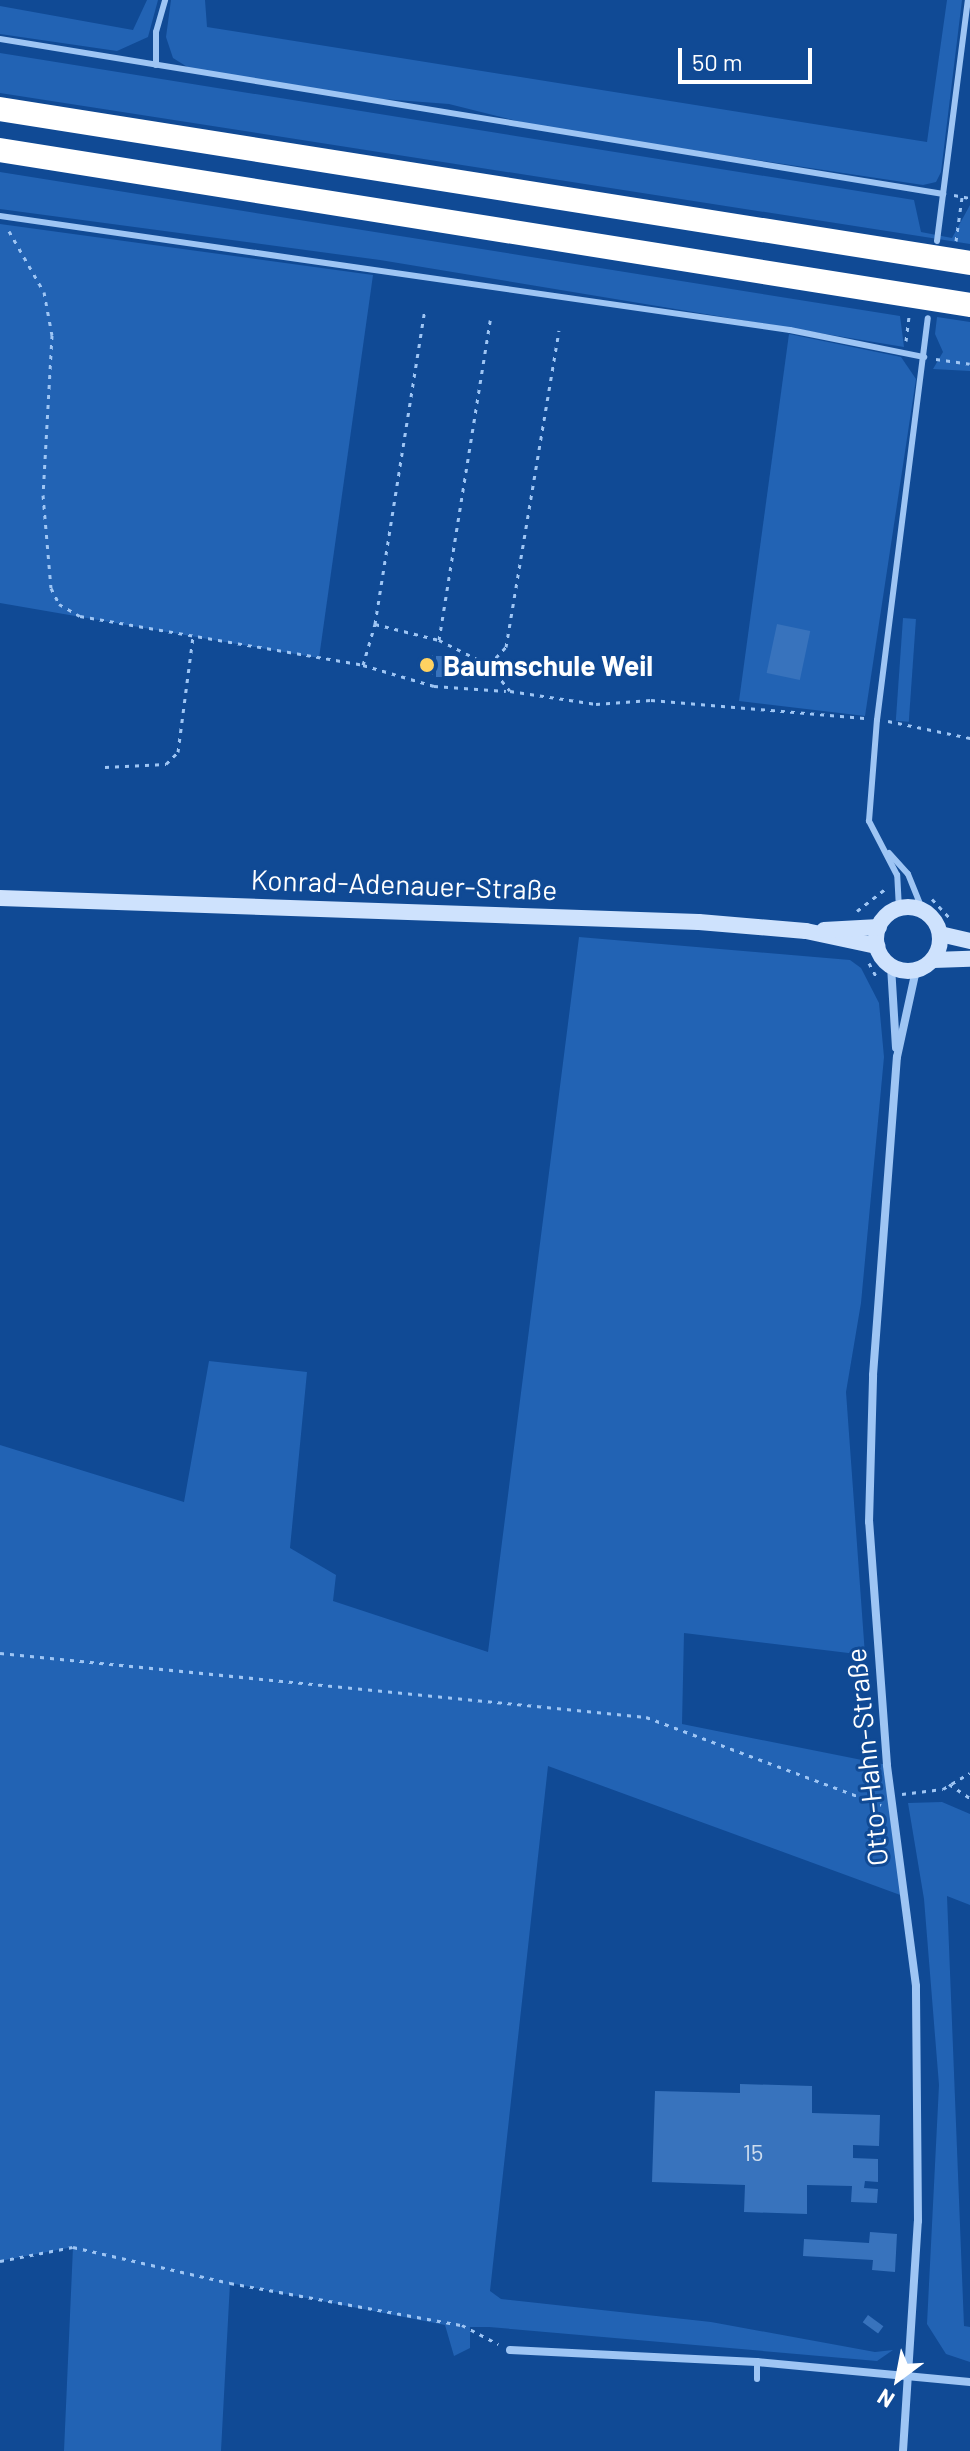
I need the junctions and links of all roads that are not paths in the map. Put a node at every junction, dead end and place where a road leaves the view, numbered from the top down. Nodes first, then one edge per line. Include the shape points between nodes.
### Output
1 (165, 0) edge
2 (968, 0) edge
3 (0, 39) edge
4 (156, 65) junction
5 (0, 109) edge
6 (0, 150) edge
7 (943, 194) junction
8 (0, 216) edge
9 (937, 241) dead end
10 (962, 262) edge
11 (970, 305) edge
12 (928, 318) dead end
13 (924, 357) junction
14 (881, 845) junction
15 (0, 898) edge
16 (899, 909) junction
17 (923, 911) junction
18 (879, 927) junction
19 (947, 929) junction
20 (806, 931) junction
21 (970, 941) edge
22 (877, 946) junction
23 (970, 959) edge
24 (933, 960) junction
25 (891, 966) junction
26 (916, 970) junction
27 (897, 1057) junction
28 (510, 2350) road end
29 (757, 2362) junction
30 (907, 2377) junction
31 (757, 2379) dead end
32 (970, 2382) edge
33 (903, 2451) edge

1 - 4 lane via 156,32
2 - 7 lane
3 - 4 lane
4 - 7 lane
5 - 10 highway
6 - 11 highway
7 - 9 lane
8 - 13 lane via 790,330
12 - 13 lane
13 - 14 lane via 877,720 869,821
14 - 16 lane via 897,875
14 - 17 lane via 908,874
15 - 20 main road, Konrad-Adenauer-Straße via 429,910
16 - 17 main road
16 - 18 main road
17 - 19 main road
18 - 20 main road, Konrad-Adenauer-Straße
18 - 22 main road
19 - 21 main road
19 - 24 main road
20 - 22 main road, Konrad-Adenauer-Straße
22 - 25 main road
23 - 24 main road
24 - 26 main road
25 - 26 main road
25 - 27 street, Otto-Hahn-Straße
26 - 27 street, Otto-Hahn-Straße
27 - 30 street, Otto-Hahn-Straße via 873,1375 869,1522 890,1794 916,1986 920,2114
28 - 29 street
29 - 30 street
29 - 31 lane
30 - 32 street
30 - 33 street, Otto-Hahn-Straße

